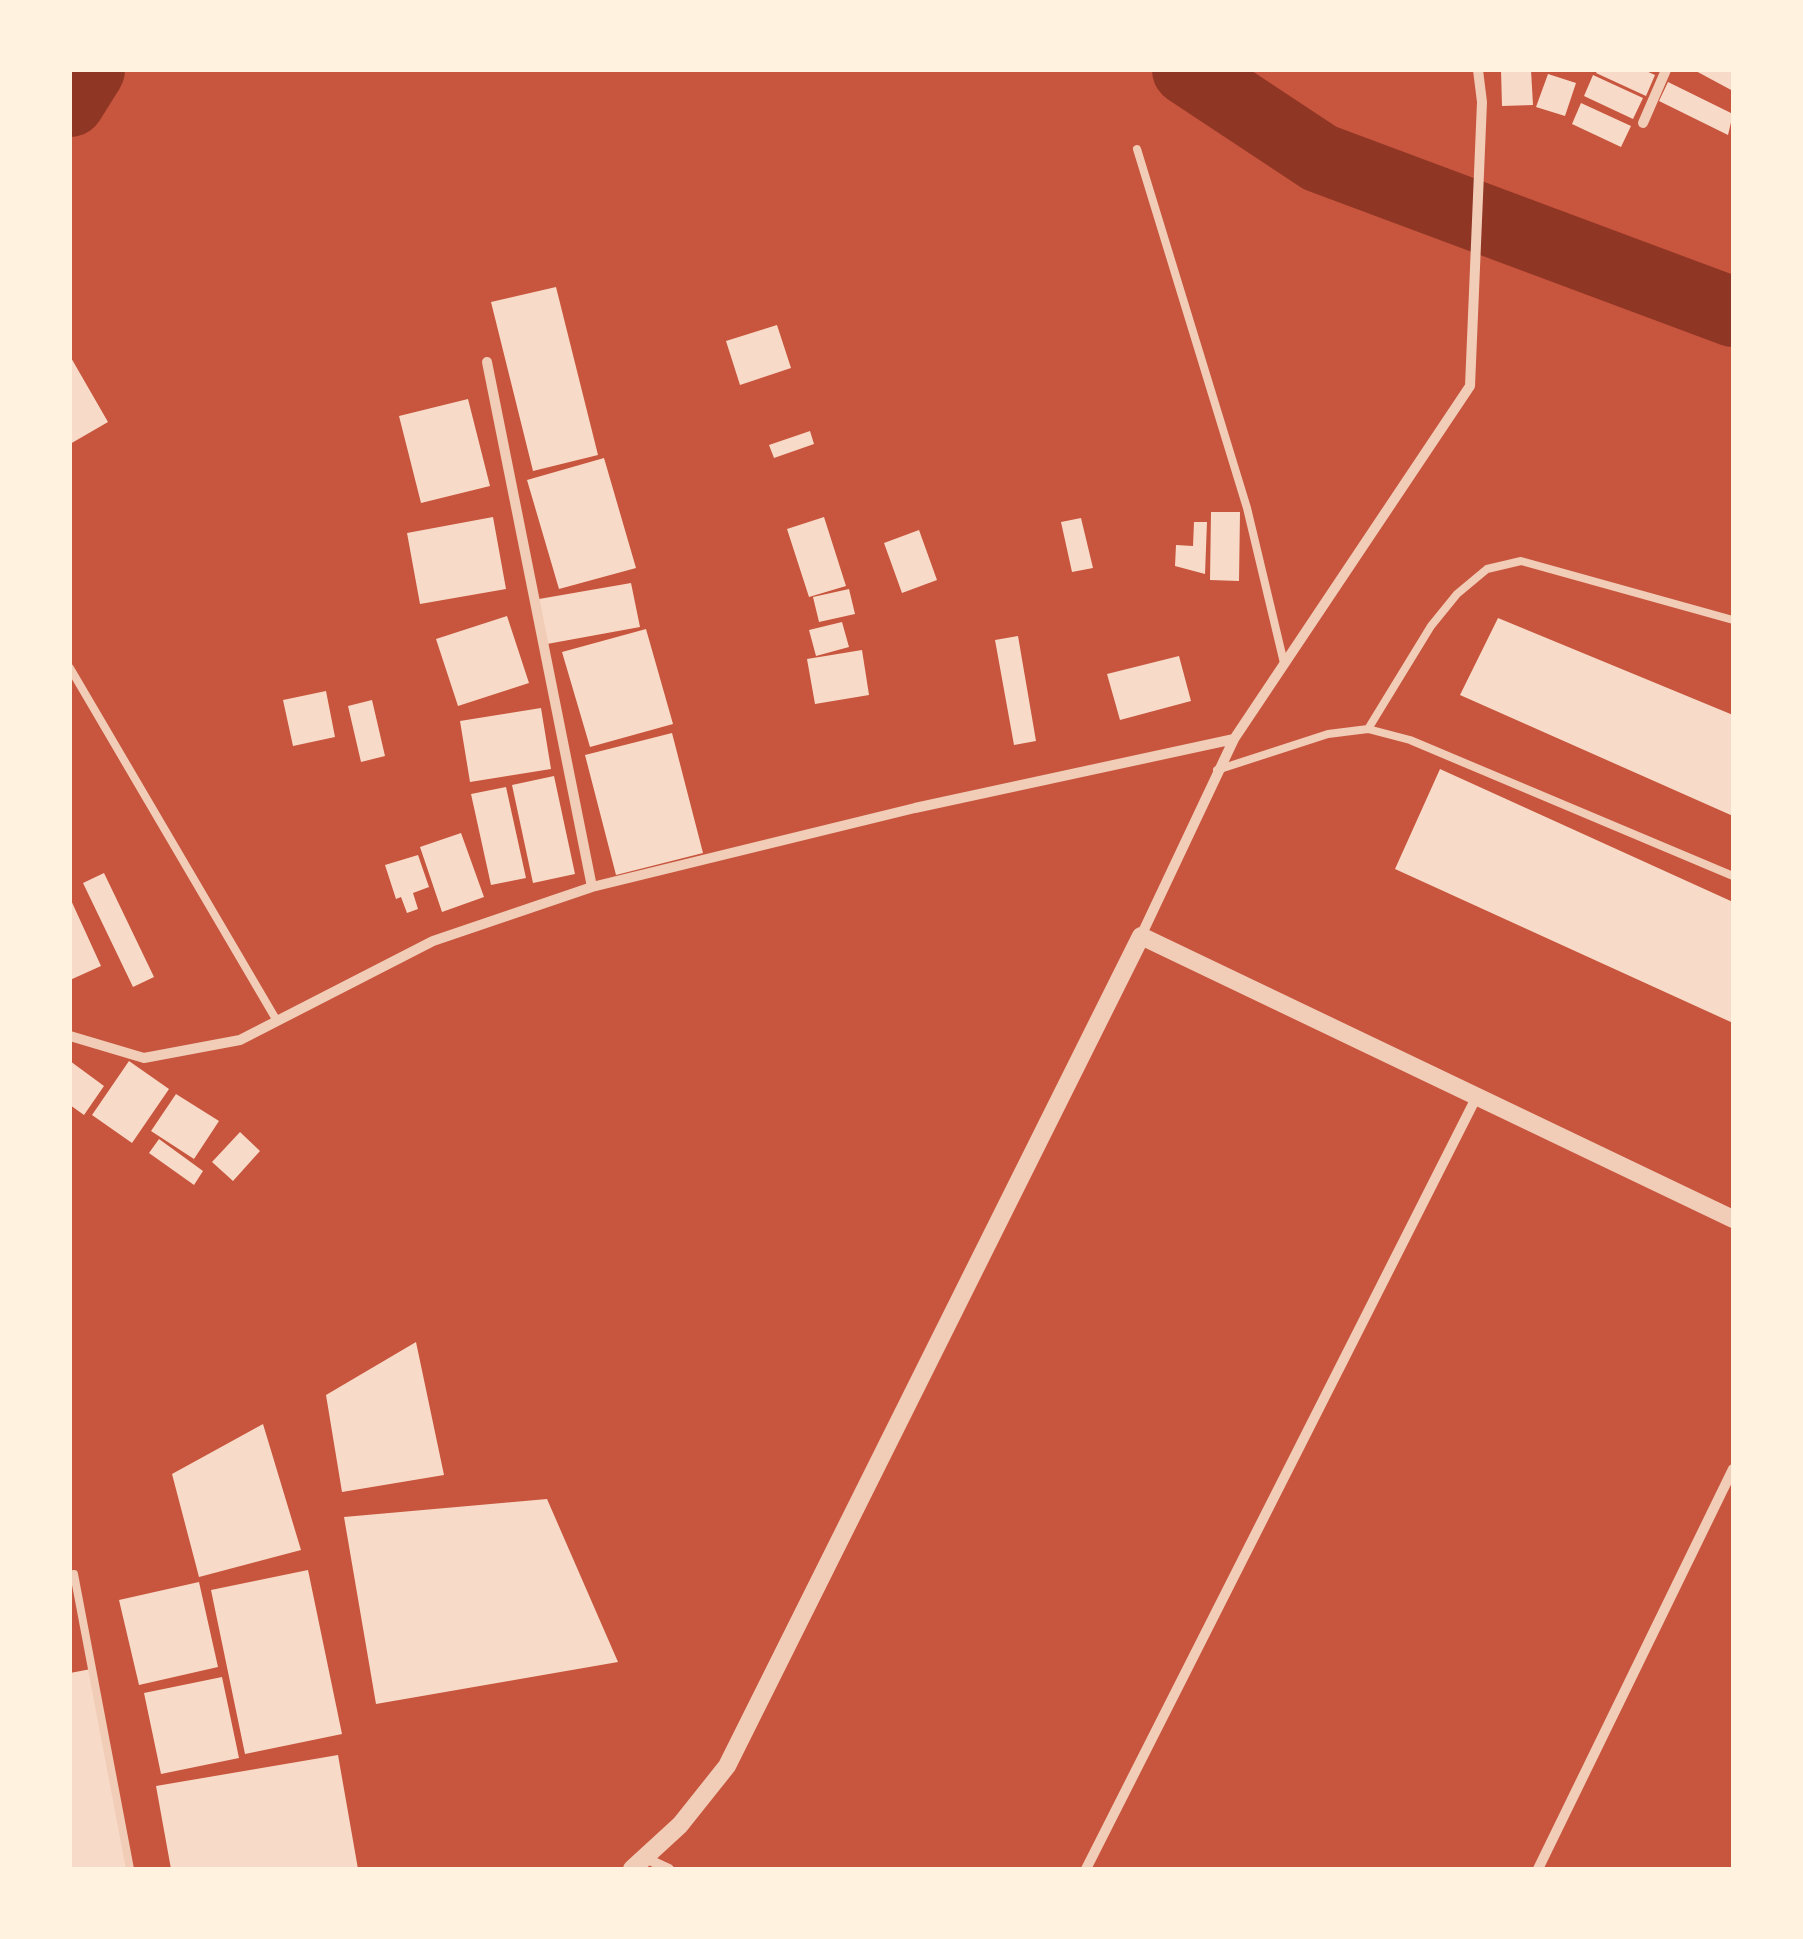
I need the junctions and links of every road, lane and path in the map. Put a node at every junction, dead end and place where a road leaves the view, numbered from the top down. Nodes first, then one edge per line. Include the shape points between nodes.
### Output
1 (1478, 70) edge
2 (1666, 70) edge
3 (1643, 123) dead end
4 (1137, 149) dead end
5 (487, 362) dead end
6 (1733, 620) edge
7 (1284, 664) junction
8 (70, 668) edge
9 (1368, 729) junction
10 (1234, 740) junction
11 (1216, 770) junction
12 (1733, 876) edge
13 (592, 886) junction
14 (1141, 936) junction
15 (276, 1021) junction
16 (70, 1036) edge
17 (1476, 1098) junction
18 (1733, 1219) edge
19 (1733, 1468) edge
20 (74, 1574) dead end
21 (639, 1864) edge
22 (130, 1869) edge
23 (669, 1869) edge
24 (1086, 1869) edge
25 (1538, 1869) edge

1 - 7 street via 1470,386
2 - 3 street
4 - 7 lane via 1247,508
5 - 13 street
6 - 9 lane via 1520,560 1487,569 1431,626
7 - 10 street
8 - 15 lane
9 - 11 lane via 1328,734
9 - 12 lane via 1410,740
10 - 11 street
10 - 13 street
11 - 14 street
13 - 15 street via 433,941
14 - 17 street
14 - 21 street via 727,1766
15 - 16 street via 240,1040 144,1058
17 - 18 street
17 - 24 street
19 - 25 street
20 - 22 lane
21 - 23 street

